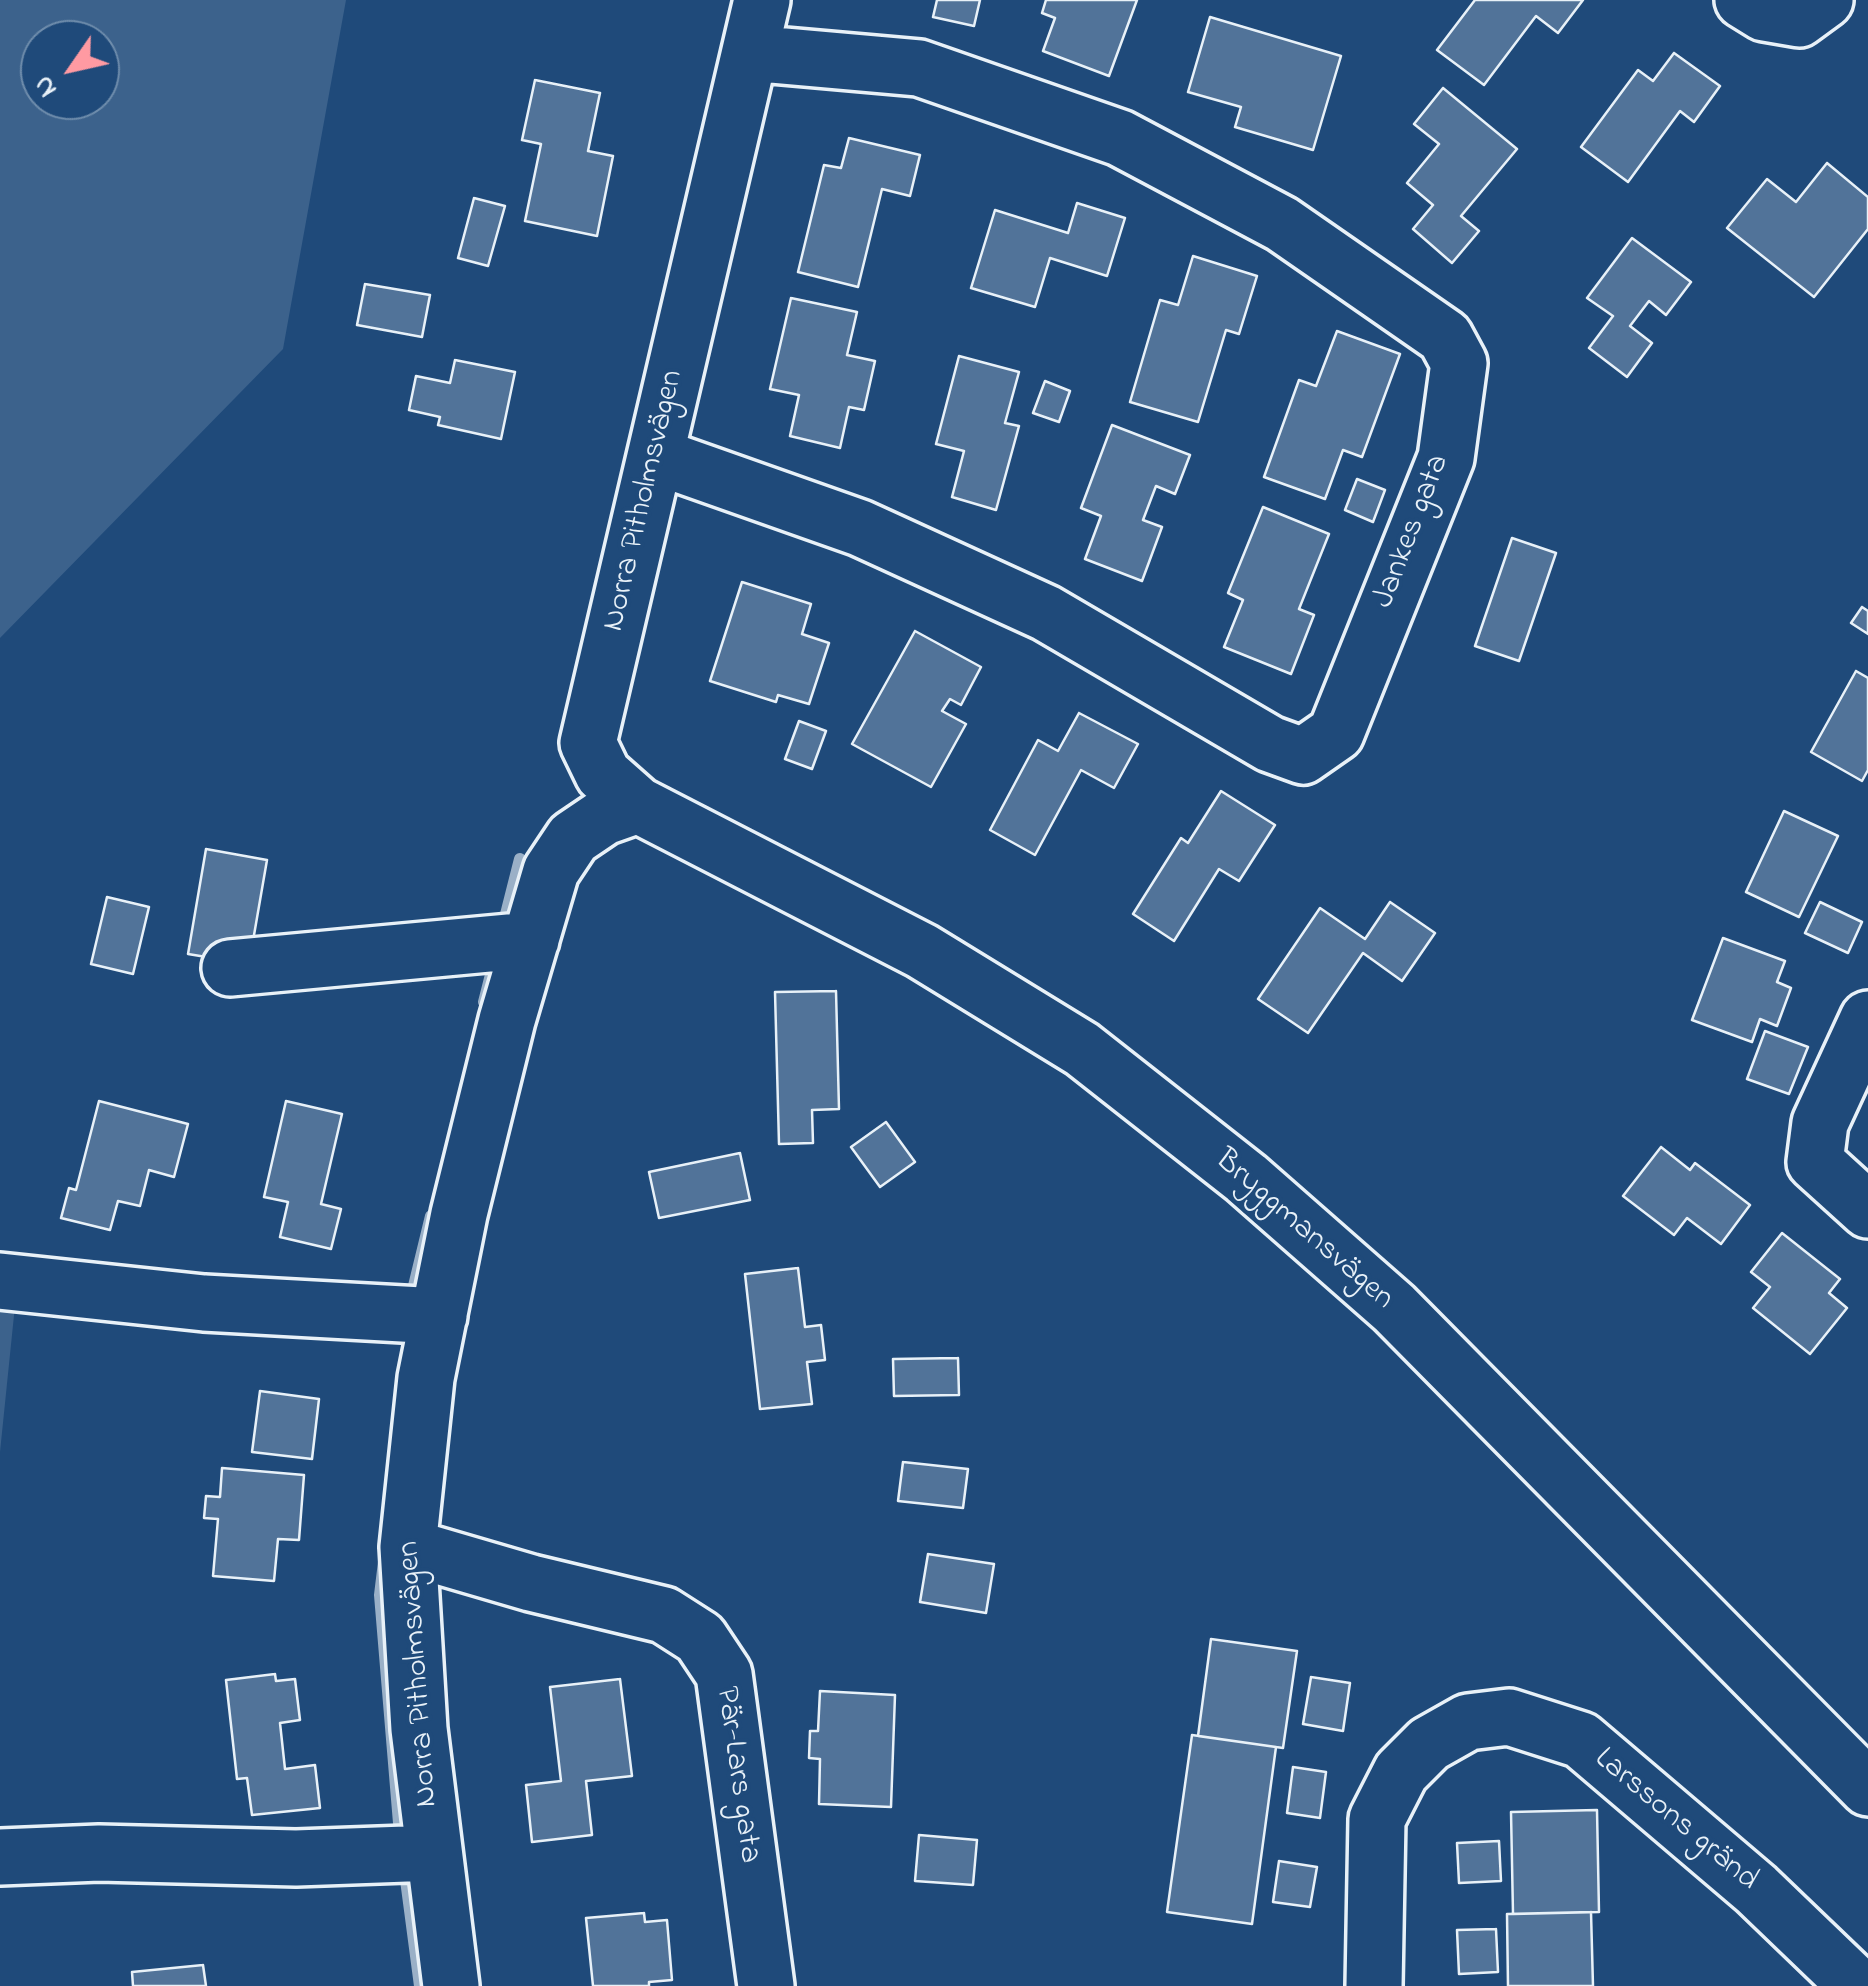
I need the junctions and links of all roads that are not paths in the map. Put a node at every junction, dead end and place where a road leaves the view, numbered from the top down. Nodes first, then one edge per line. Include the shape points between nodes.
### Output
1 (762, 0) edge
2 (1743, 0) edge
3 (1825, 0) edge
4 (750, 53) junction
5 (656, 456) junction
6 (638, 805) junction
7 (530, 940) junction
8 (230, 968) dead end
9 (1868, 1019) edge
10 (1868, 1210) edge
11 (0, 1281) edge
12 (439, 1316) junction
13 (408, 1547) junction
14 (1868, 1788) edge
15 (434, 1853) junction
16 (0, 1857) edge
17 (451, 1986) edge
18 (766, 1986) edge
19 (1374, 1986) edge
20 (1857, 1986) edge

1 - 4 street, Norra Pitholmsvägen
2 - 3 street via 1764,13 1799,19
4 - 5 street, Norra Pitholmsvägen
4 - 5 street, Jankes gata via 919,68 1120,138 1282,224 1445,337 1459,363 1446,458 1336,733 1303,756 1270,744 1046,612 860,528
5 - 6 street, Norra Pitholmsvägen via 588,743 603,774
6 - 7 street, Norra Pitholmsvägen via 573,838 552,871
6 - 14 street, Bryggmansvägen via 922,951 1050,1029 1246,1178 1394,1308
7 - 8 street
7 - 12 street, Norra Pitholmsvägen
9 - 10 street via 1820,1124 1815,1162
11 - 12 street via 204,1303
12 - 13 street, Norra Pitholmsvägen
13 - 15 street, Norra Pitholmsvägen
13 - 18 street, Pär-Lars gata via 664,1615 700,1638 724,1674
15 - 16 street, Norra Pitholmsvägen
15 - 17 street, Norra Pitholmsvägen
19 - 20 street, Larssons gränd via 1377,1819 1401,1772 1429,1744 1468,1722 1508,1717 1581,1740 1756,1889

